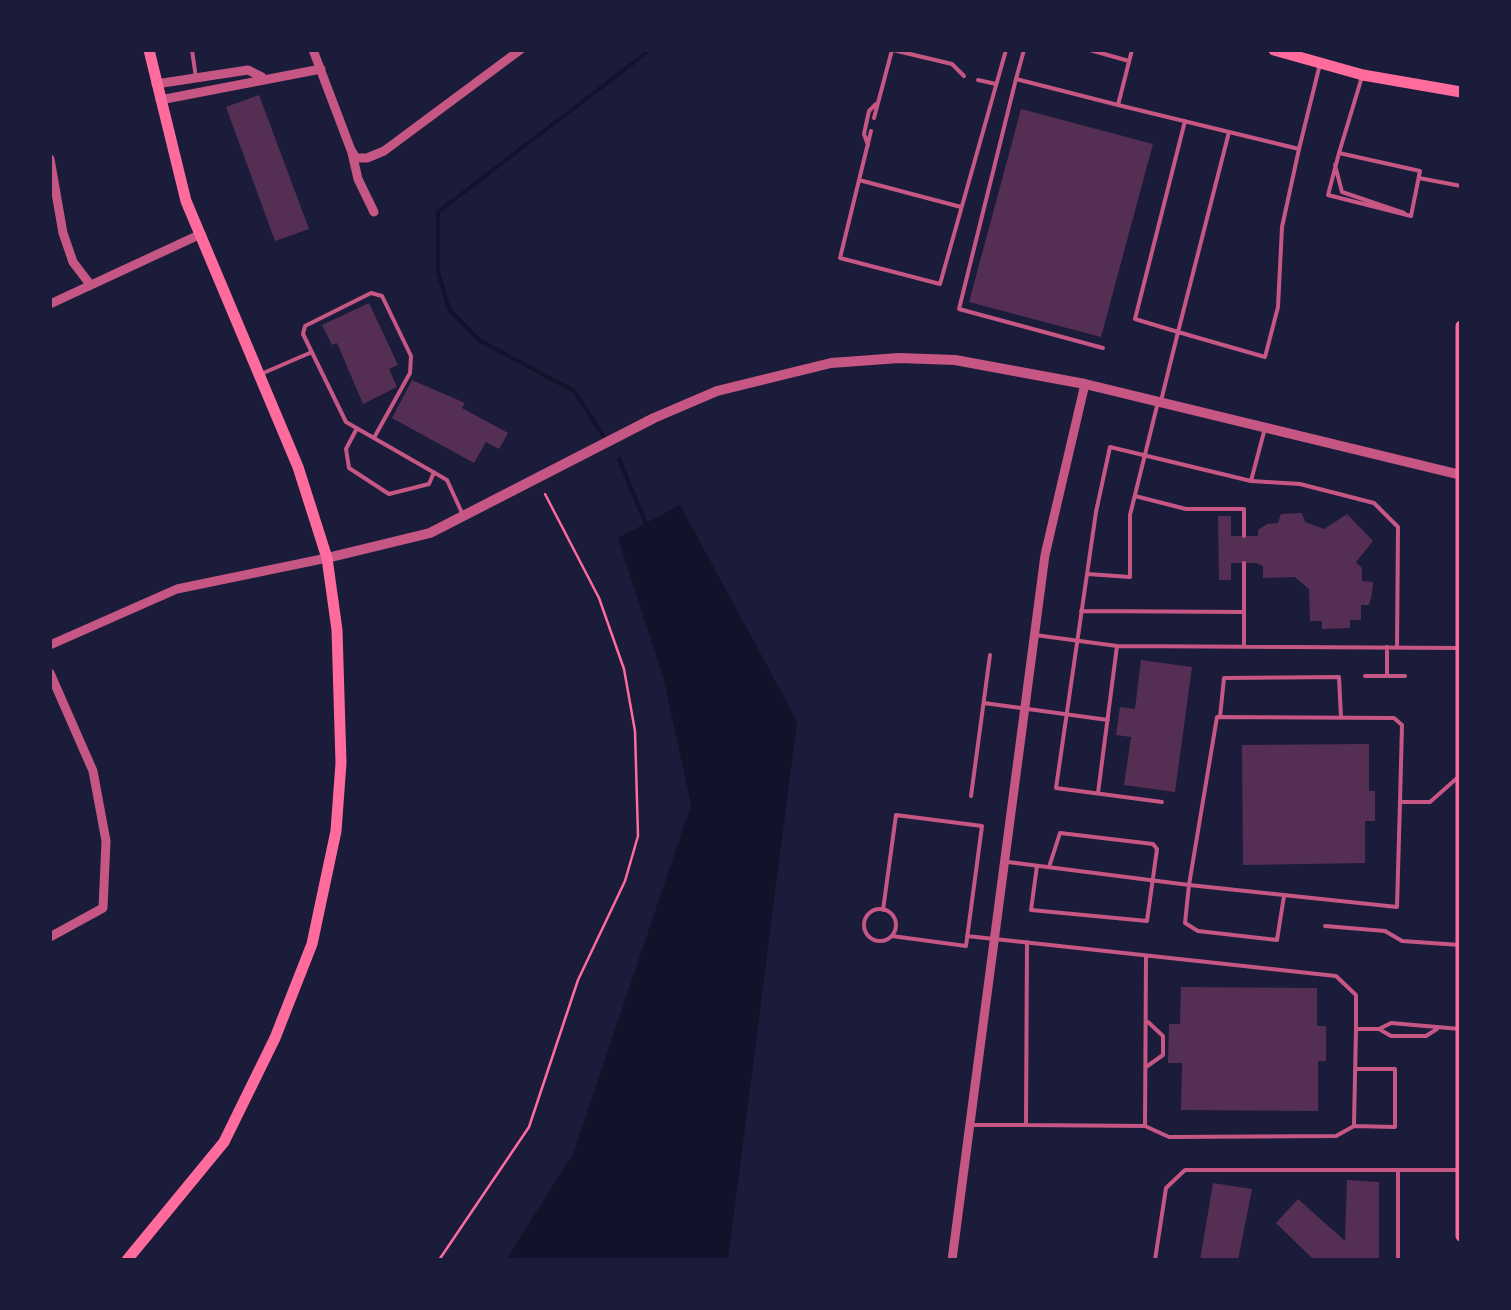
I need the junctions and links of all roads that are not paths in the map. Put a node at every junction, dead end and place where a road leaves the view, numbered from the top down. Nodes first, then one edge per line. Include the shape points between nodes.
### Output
1 (150, 50) edge
2 (192, 50) edge
3 (313, 50) edge
4 (520, 50) edge
5 (893, 50) edge
6 (1006, 50) edge
7 (1024, 50) edge
8 (1090, 50) edge
9 (1132, 50) edge
10 (1274, 50) edge
11 (1322, 56) edge
12 (1129, 61) junction
13 (320, 69) junction
14 (1363, 75) junction
15 (964, 76) dead end
16 (262, 77) junction
17 (196, 78) junction
18 (978, 80) dead end
19 (1016, 80) junction
20 (156, 84) junction
21 (996, 84) junction
22 (1461, 92) edge
23 (160, 100) junction
24 (878, 101) junction
25 (1118, 105) junction
26 (874, 118) dead end
27 (1184, 122) junction
28 (871, 132) dead end
29 (1228, 132) junction
30 (868, 144) junction
31 (1299, 149) junction
32 (351, 150) junction
33 (1339, 152) junction
34 (50, 159) edge
35 (1336, 166) junction
36 (1419, 178) junction
37 (859, 180) junction
38 (1461, 186) edge
39 (961, 207) junction
40 (374, 212) dead end
41 (1406, 215) junction
42 (201, 234) junction
43 (89, 283) junction
44 (50, 304) edge
45 (1461, 326) edge
46 (1178, 332) junction
47 (1102, 348) dead end
48 (312, 352) junction
49 (261, 375) junction
50 (1086, 384) junction
51 (1160, 402) junction
52 (357, 428) junction
53 (1266, 428) junction
54 (375, 436) junction
55 (1145, 455) junction
56 (434, 472) junction
57 (1460, 475) edge
58 (1251, 481) junction
59 (1135, 496) junction
60 (464, 517) junction
61 (1244, 536) dead end
62 (327, 558) junction
63 (1244, 563) dead end
64 (1086, 574) junction
65 (1081, 611) junction
66 (1244, 612) junction
67 (1034, 635) junction
68 (1077, 640) junction
69 (50, 645) edge
70 (1118, 646) junction
71 (1244, 646) junction
72 (1397, 647) junction
73 (1387, 648) junction
74 (1459, 648) edge
75 (990, 655) dead end
76 (50, 673) edge
77 (1365, 676) dead end
78 (1387, 676) junction
79 (1405, 676) dead end
80 (1460, 678) edge
81 (983, 703) junction
82 (1024, 708) junction
83 (1066, 714) junction
84 (1220, 717) junction
85 (1341, 718) junction
86 (1108, 720) junction
87 (1460, 776) edge
88 (1098, 793) junction
89 (971, 796) dead end
90 (1162, 802) dead end
91 (1400, 802) junction
92 (1460, 827) edge
93 (1003, 861) junction
94 (1037, 866) junction
95 (1049, 867) junction
96 (1152, 880) junction
97 (1189, 885) junction
98 (1284, 895) junction
99 (1461, 896) edge
100 (884, 910) junction
101 (1324, 926) dead end
102 (50, 936) edge
103 (892, 936) junction
104 (967, 936) junction
105 (992, 938) junction
106 (1460, 941) edge
107 (1026, 942) junction
108 (1146, 956) junction
109 (1146, 1019) junction
110 (1356, 1029) junction
111 (1437, 1029) junction
112 (1461, 1029) edge
113 (1379, 1030) junction
114 (1146, 1067) junction
115 (1355, 1069) junction
116 (967, 1125) junction
117 (1026, 1125) junction
118 (1146, 1126) junction
119 (1354, 1126) junction
120 (1398, 1170) junction
121 (1461, 1170) edge
122 (1461, 1236) edge
123 (127, 1260) edge
124 (952, 1260) edge
125 (1155, 1260) edge
126 (1401, 1260) edge

1 - 20 main road
2 - 17 lane
3 - 13 street
4 - 32 street via 384,151 356,158
5 - 15 lane via 952,64
5 - 24 lane
6 - 21 lane
7 - 19 lane
8 - 12 lane
9 - 12 lane
10 - 11 main road
11 - 14 main road
11 - 31 lane
12 - 25 lane
13 - 16 street
13 - 32 street
14 - 22 main road
14 - 33 lane
16 - 17 street via 248,70
16 - 23 street via 252,85
17 - 20 street
18 - 21 lane
19 - 25 lane
19 - 47 lane via 960,309
20 - 23 main road
21 - 39 lane
23 - 42 main road
24 - 26 lane
24 - 30 lane via 869,111
25 - 27 lane
27 - 29 lane
27 - 46 lane via 1135,319
28 - 30 lane
29 - 31 lane
29 - 46 lane
30 - 37 lane
31 - 46 lane via 1265,356
32 - 40 street
33 - 35 lane
33 - 36 lane via 1420,171
34 - 43 street via 63,233
35 - 41 lane via 1342,192
35 - 41 lane via 1328,195
36 - 38 lane
36 - 41 lane via 1411,216
37 - 39 lane
37 - 39 lane via 840,258 856,263 940,284
42 - 43 street
42 - 49 main road
43 - 44 street
45 - 57 main road
46 - 51 lane
48 - 49 lane
48 - 52 lane via 346,422
48 - 54 lane via 305,326 371,293 382,296 412,356 410,373
49 - 62 main road
50 - 51 street
50 - 60 street via 955,360 900,358 762,378 654,418
50 - 67 street via 1060,481
51 - 53 street
51 - 55 lane
52 - 54 lane
52 - 56 lane via 346,449 350,468 389,494 429,484
53 - 57 street
53 - 58 lane
54 - 56 lane
55 - 58 lane
55 - 59 lane
55 - 64 lane via 1110,447
56 - 60 lane via 447,480
57 - 74 main road
58 - 72 lane via 1300,484 1374,503 1398,527
59 - 61 lane via 1186,509 1244,509
59 - 64 lane via 1130,576
60 - 62 street via 404,543
62 - 69 street via 177,589
62 - 123 main road via 341,763 336,831 312,944 224,1142
63 - 66 lane
64 - 65 lane
65 - 66 lane
65 - 68 lane
66 - 71 lane
67 - 68 lane
67 - 82 street
68 - 70 lane
68 - 83 lane
70 - 71 lane
70 - 86 lane
71 - 73 lane
72 - 73 lane
72 - 74 lane
73 - 78 lane
74 - 80 main road
75 - 81 lane
76 - 102 street via 79,732 106,840 103,908
77 - 78 lane
78 - 79 lane
80 - 87 main road
81 - 82 lane
81 - 89 lane
82 - 83 lane
82 - 93 street
83 - 86 lane
83 - 88 lane via 1056,788
84 - 85 lane
84 - 85 lane via 1224,678 1339,677
84 - 97 lane
85 - 91 lane via 1394,718 1402,725
86 - 88 lane
87 - 91 lane via 1430,802
87 - 92 main road
88 - 90 lane
91 - 98 lane via 1397,907
92 - 99 main road
93 - 94 lane
93 - 105 street
94 - 95 lane
94 - 96 lane via 1031,910 1147,922
95 - 96 lane
95 - 96 lane via 1055,838 1067,832 1153,844
96 - 97 lane
97 - 98 lane
97 - 98 lane via 1185,923 1218,934 1277,940
99 - 106 main road
100 - 103 lane via 895,921
100 - 103 lane via 869,914 866,933 878,941
100 - 104 lane via 896,814 982,826
101 - 106 lane via 1384,932 1402,942
103 - 104 lane via 966,946
104 - 105 lane
105 - 107 lane
105 - 116 street
106 - 112 main road
107 - 108 lane
107 - 117 lane
108 - 109 lane
108 - 110 lane via 1336,976 1356,995
109 - 114 lane
109 - 114 lane via 1163,1036 1163,1055
110 - 113 lane
110 - 115 lane
111 - 112 lane
111 - 113 lane via 1391,1023
111 - 113 lane via 1426,1036
112 - 121 main road
114 - 118 lane
115 - 119 lane
115 - 119 lane via 1395,1069 1395,1126
116 - 117 lane
116 - 124 street
117 - 118 lane
118 - 119 lane via 1169,1137 1336,1136
120 - 121 lane
120 - 125 lane via 1185,1170 1166,1188
120 - 126 lane
121 - 122 main road

